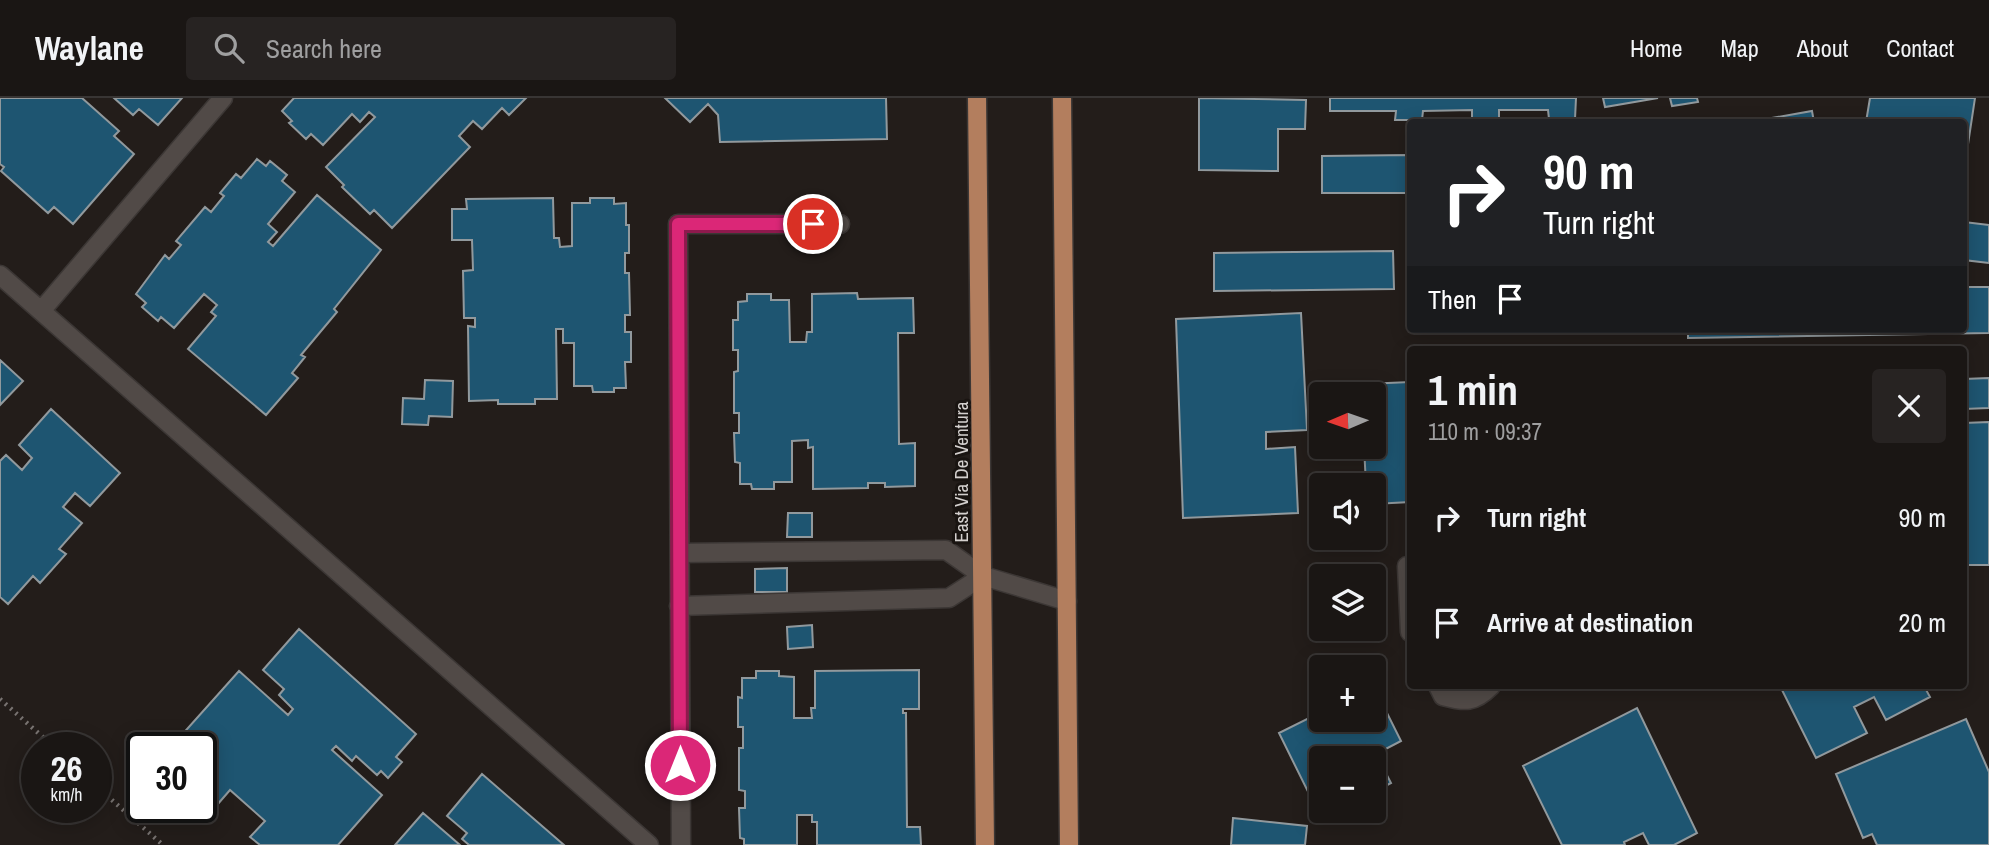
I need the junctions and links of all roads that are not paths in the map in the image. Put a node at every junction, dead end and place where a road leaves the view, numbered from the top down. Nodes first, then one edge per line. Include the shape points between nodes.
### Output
1 (223, 98) edge
2 (977, 98) edge
3 (1062, 98) edge
4 (840, 224) dead end
5 (0, 275) edge
6 (41, 312) junction
7 (680, 553) junction
8 (982, 576) junction
9 (1067, 601) junction
10 (679, 606) junction
11 (1440, 689) edge
12 (1488, 689) edge
13 (649, 845) edge
14 (681, 845) edge
15 (985, 845) edge
16 (1069, 845) edge

1 - 6 street
2 - 8 main road, East Via De Ventura
3 - 9 main road
4 - 7 street via 678,224
5 - 6 street
6 - 13 street
7 - 8 street via 946,550
7 - 10 street
8 - 9 street
8 - 10 street via 949,598
8 - 15 main road, East Via De Ventura
9 - 16 main road
10 - 14 street
11 - 12 street via 1443,696 1465,702

